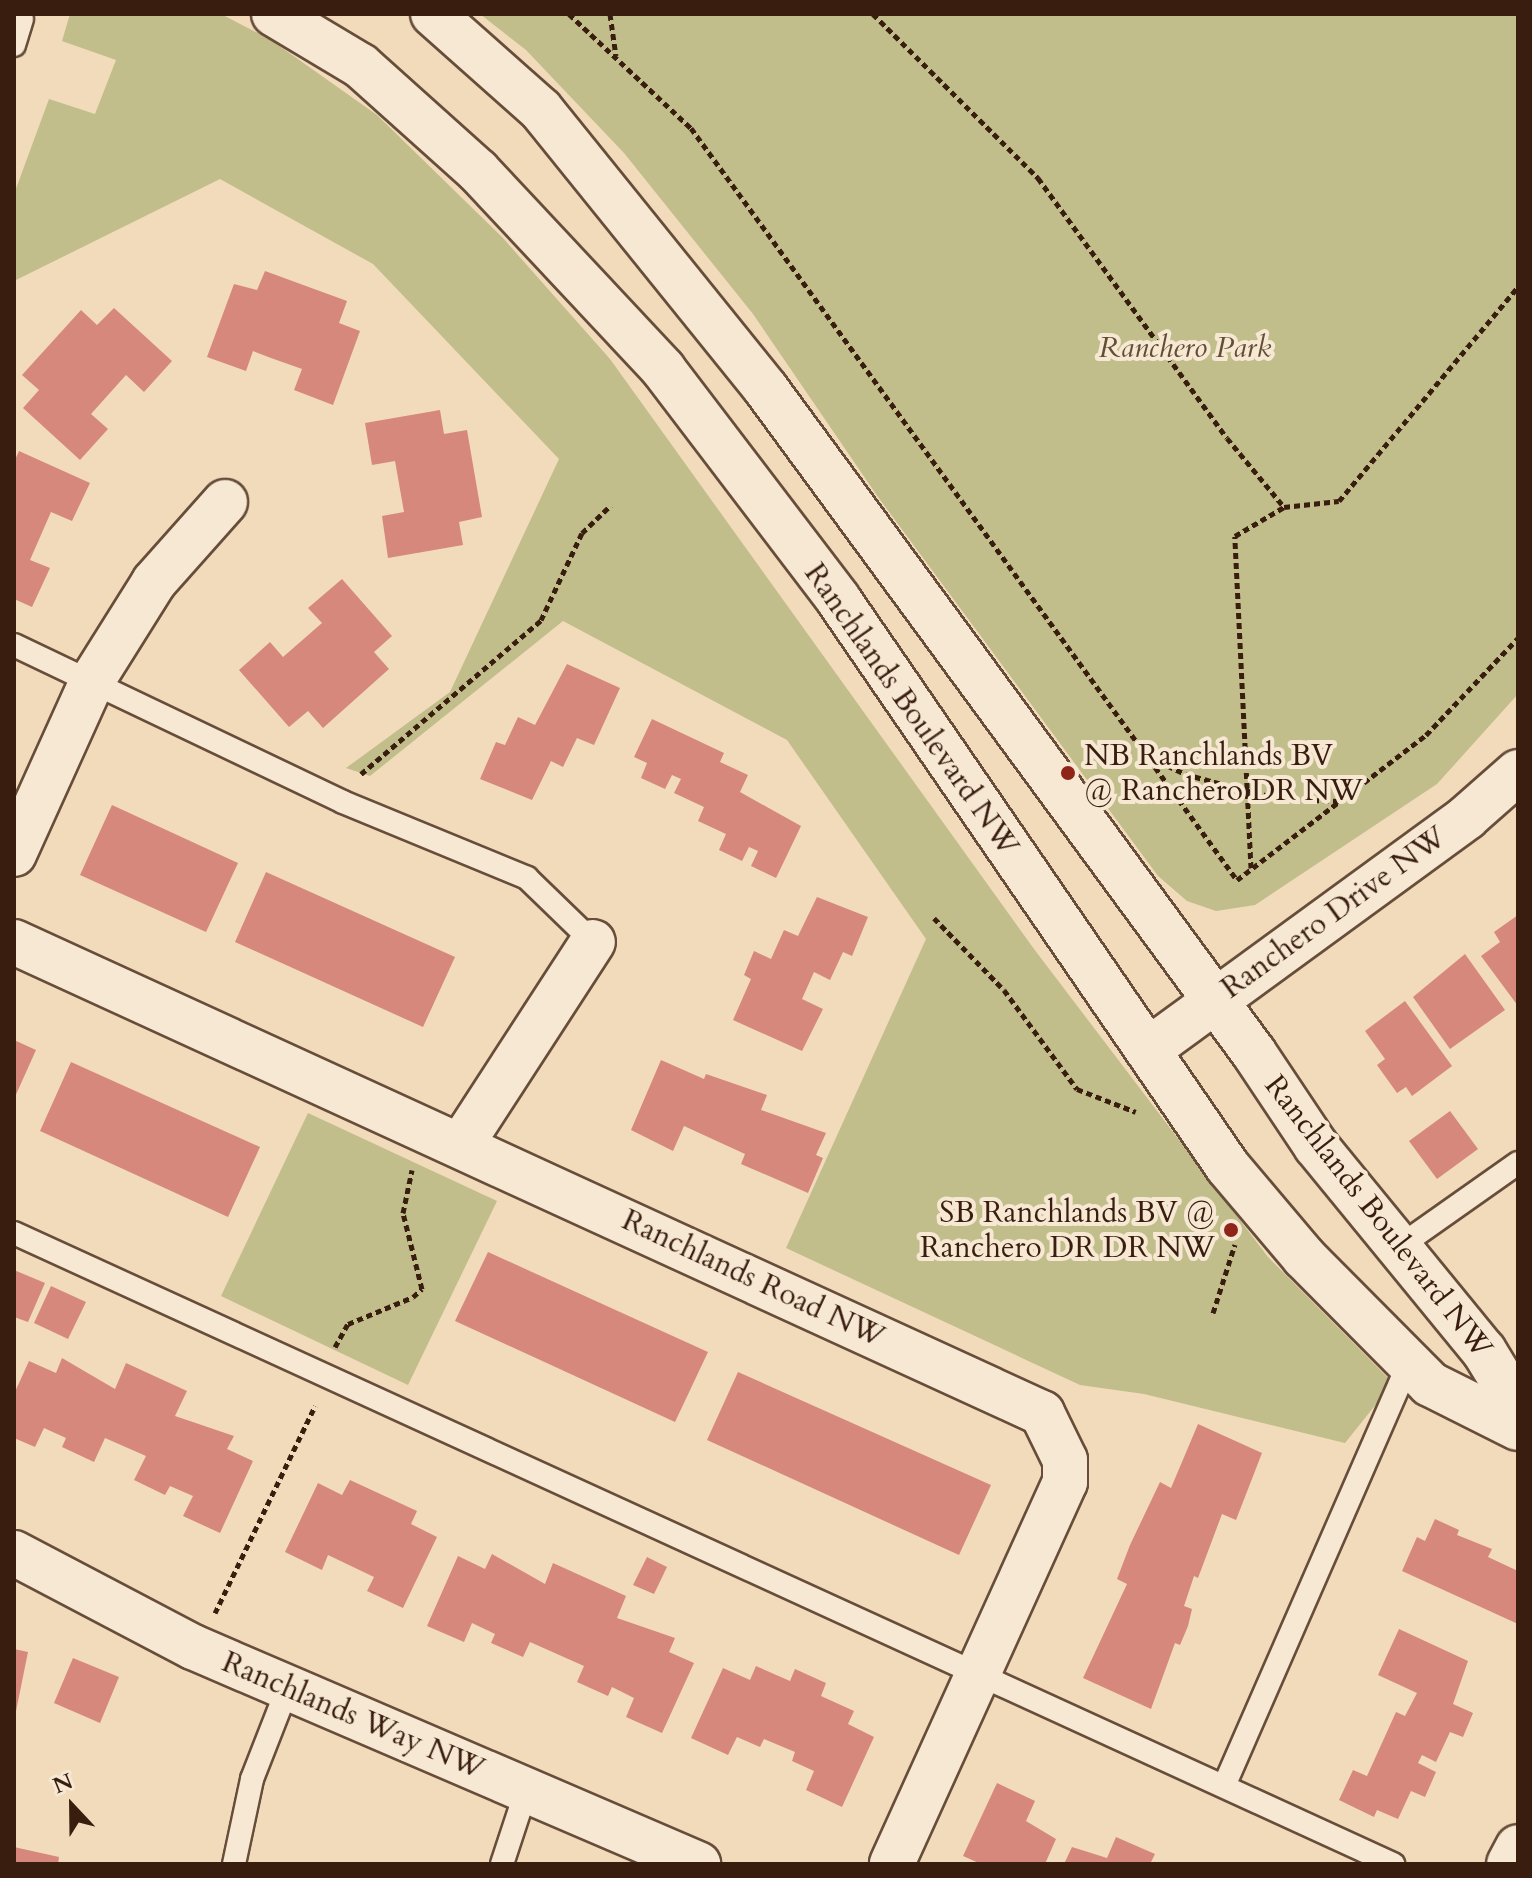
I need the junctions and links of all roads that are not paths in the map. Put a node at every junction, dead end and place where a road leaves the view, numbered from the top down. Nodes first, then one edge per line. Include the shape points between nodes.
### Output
1 (274, 14) edge
2 (433, 14) edge
3 (22, 19) dead end
4 (14, 45) edge
5 (225, 502) dead end
6 (14, 645) edge
7 (92, 681) junction
8 (1518, 772) edge
9 (14, 854) edge
10 (14, 942) edge
11 (593, 942) joint
12 (1213, 1000) junction
13 (1148, 1050) junction
14 (461, 1145) junction
15 (1518, 1163) edge
16 (14, 1233) edge
17 (1396, 1249) junction
18 (1409, 1363) junction
19 (1518, 1407) edge
20 (1518, 1428) edge
21 (14, 1553) edge
22 (979, 1673) junction
23 (288, 1687) junction
24 (1224, 1786) junction
25 (526, 1791) junction
26 (1518, 1847) edge
27 (234, 1864) edge
28 (502, 1864) edge
29 (698, 1864) edge
30 (892, 1864) edge
31 (1393, 1864) edge
32 (1509, 1864) edge

1 - 13 street, Ranchlands Boulevard NW via 361,66 478,171 663,369 838,599
2 - 12 street, Ranchlands Boulevard NW via 541,110 624,206 766,389
3 - 4 lane
5 - 7 street via 154,582
6 - 7 lane
7 - 9 street
7 - 11 lane via 343,802 527,878
8 - 12 street, Ranchero Drive NW via 1467,817
10 - 14 street, Ranchlands Road NW
11 - 14 street
12 - 13 street, Ranchero Drive NW
12 - 17 street, Ranchlands Boulevard NW
13 - 18 street, Ranchlands Boulevard NW via 1228,1167 1313,1267
14 - 22 street, Ranchlands Road NW via 1042,1413 1065,1460 1065,1482
15 - 17 lane
16 - 22 lane
17 - 19 street, Ranchlands Boulevard NW via 1484,1351
18 - 20 street, Ranchlands Boulevard NW via 1430,1384
18 - 24 lane
21 - 23 street, Ranchlands Way NW via 193,1647
22 - 24 lane
22 - 30 street, Ranchlands Road NW
23 - 25 street, Ranchlands Way NW
23 - 27 lane via 252,1779
24 - 31 lane
25 - 28 lane
25 - 29 street, Ranchlands Way NW
26 - 32 street

